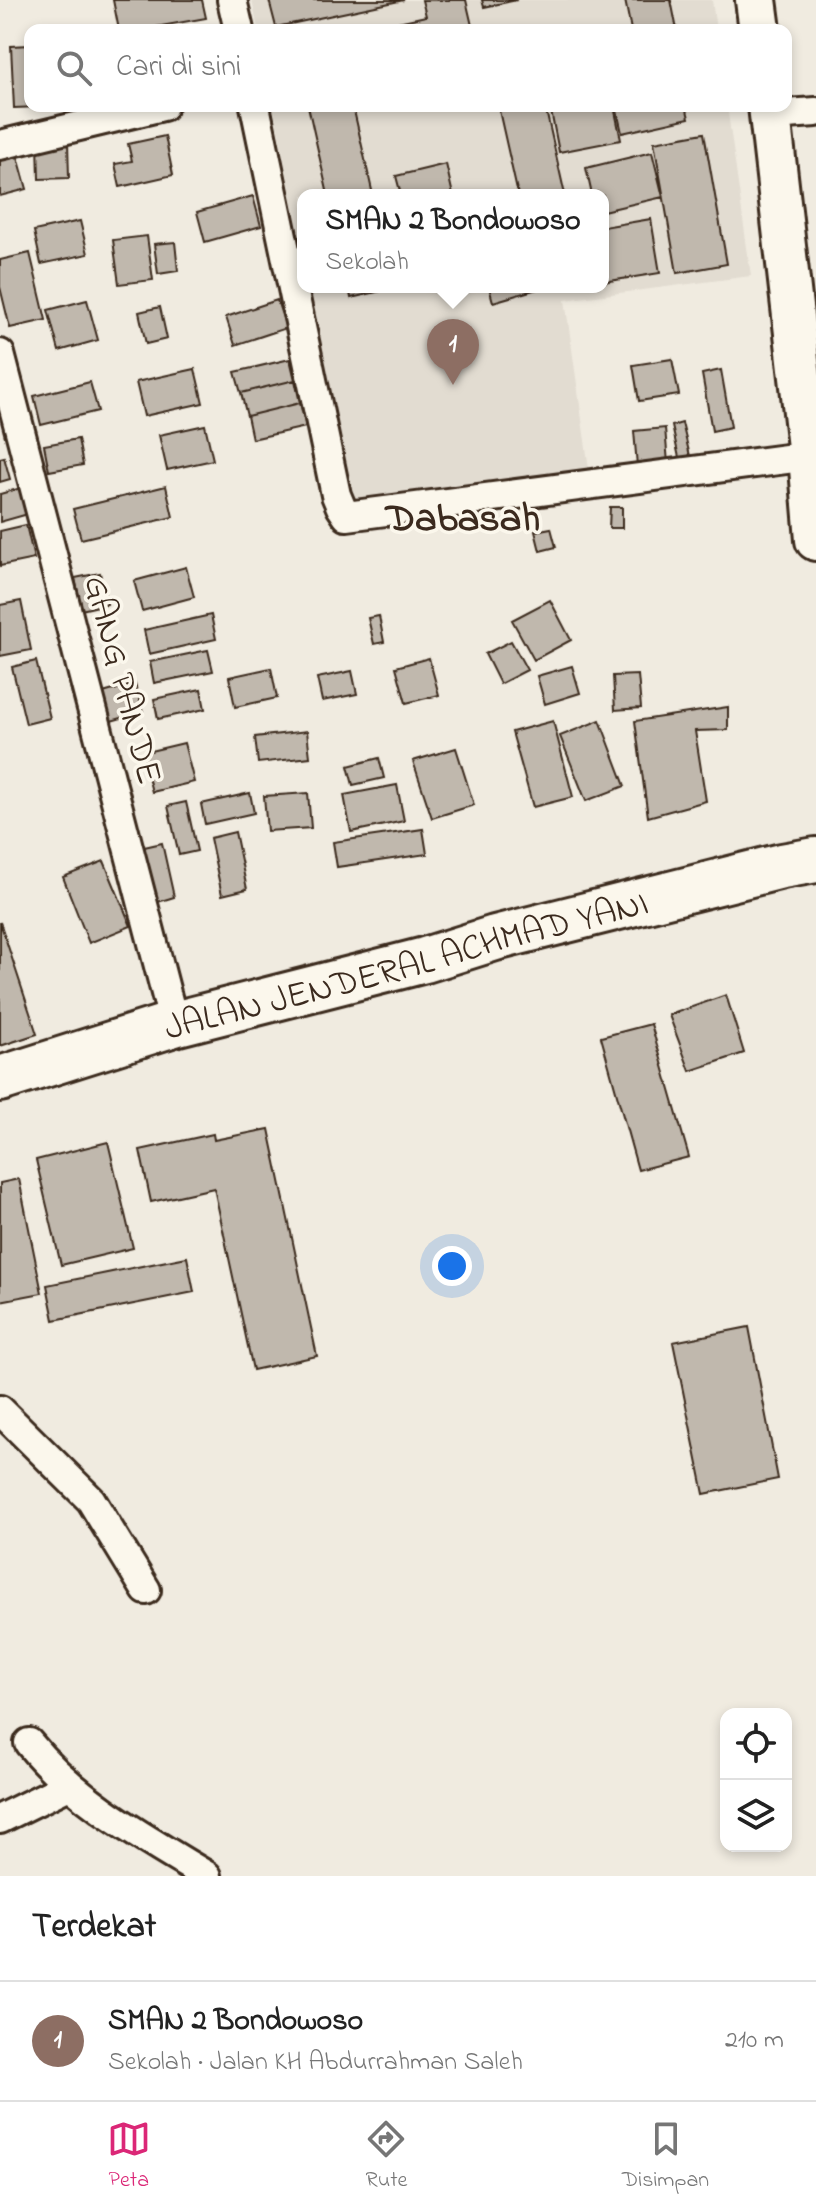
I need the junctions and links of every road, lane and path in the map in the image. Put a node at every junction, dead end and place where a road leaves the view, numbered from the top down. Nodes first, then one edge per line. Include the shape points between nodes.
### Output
1 (232, 0) edge
2 (756, 0) edge
3 (238, 24) edge
4 (759, 24) edge
5 (792, 111) edge
6 (138, 112) edge
7 (256, 112) edge
8 (770, 112) edge
9 (816, 112) edge
10 (0, 145) edge
11 (0, 354) edge
12 (809, 456) junction
13 (816, 540) edge
14 (816, 860) edge
15 (174, 1024) junction
16 (0, 1079) edge
17 (0, 1410) edge
18 (146, 1590) dead end
19 (29, 1743) dead end
20 (69, 1785) junction
21 (0, 1819) edge
22 (207, 1876) edge

1 - 3 street
2 - 4 main road
5 - 9 street
6 - 10 street
7 - 12 street via 338,502 347,516
8 - 12 main road
11 - 15 street, GANG PANDE
12 - 13 main road
14 - 15 main road, JALAN JENDERAL ACHMAD YANI
15 - 16 main road, JALAN JENDERAL ACHMAD YANI
17 - 18 street via 91,1500
19 - 20 street
20 - 21 street
20 - 22 street

